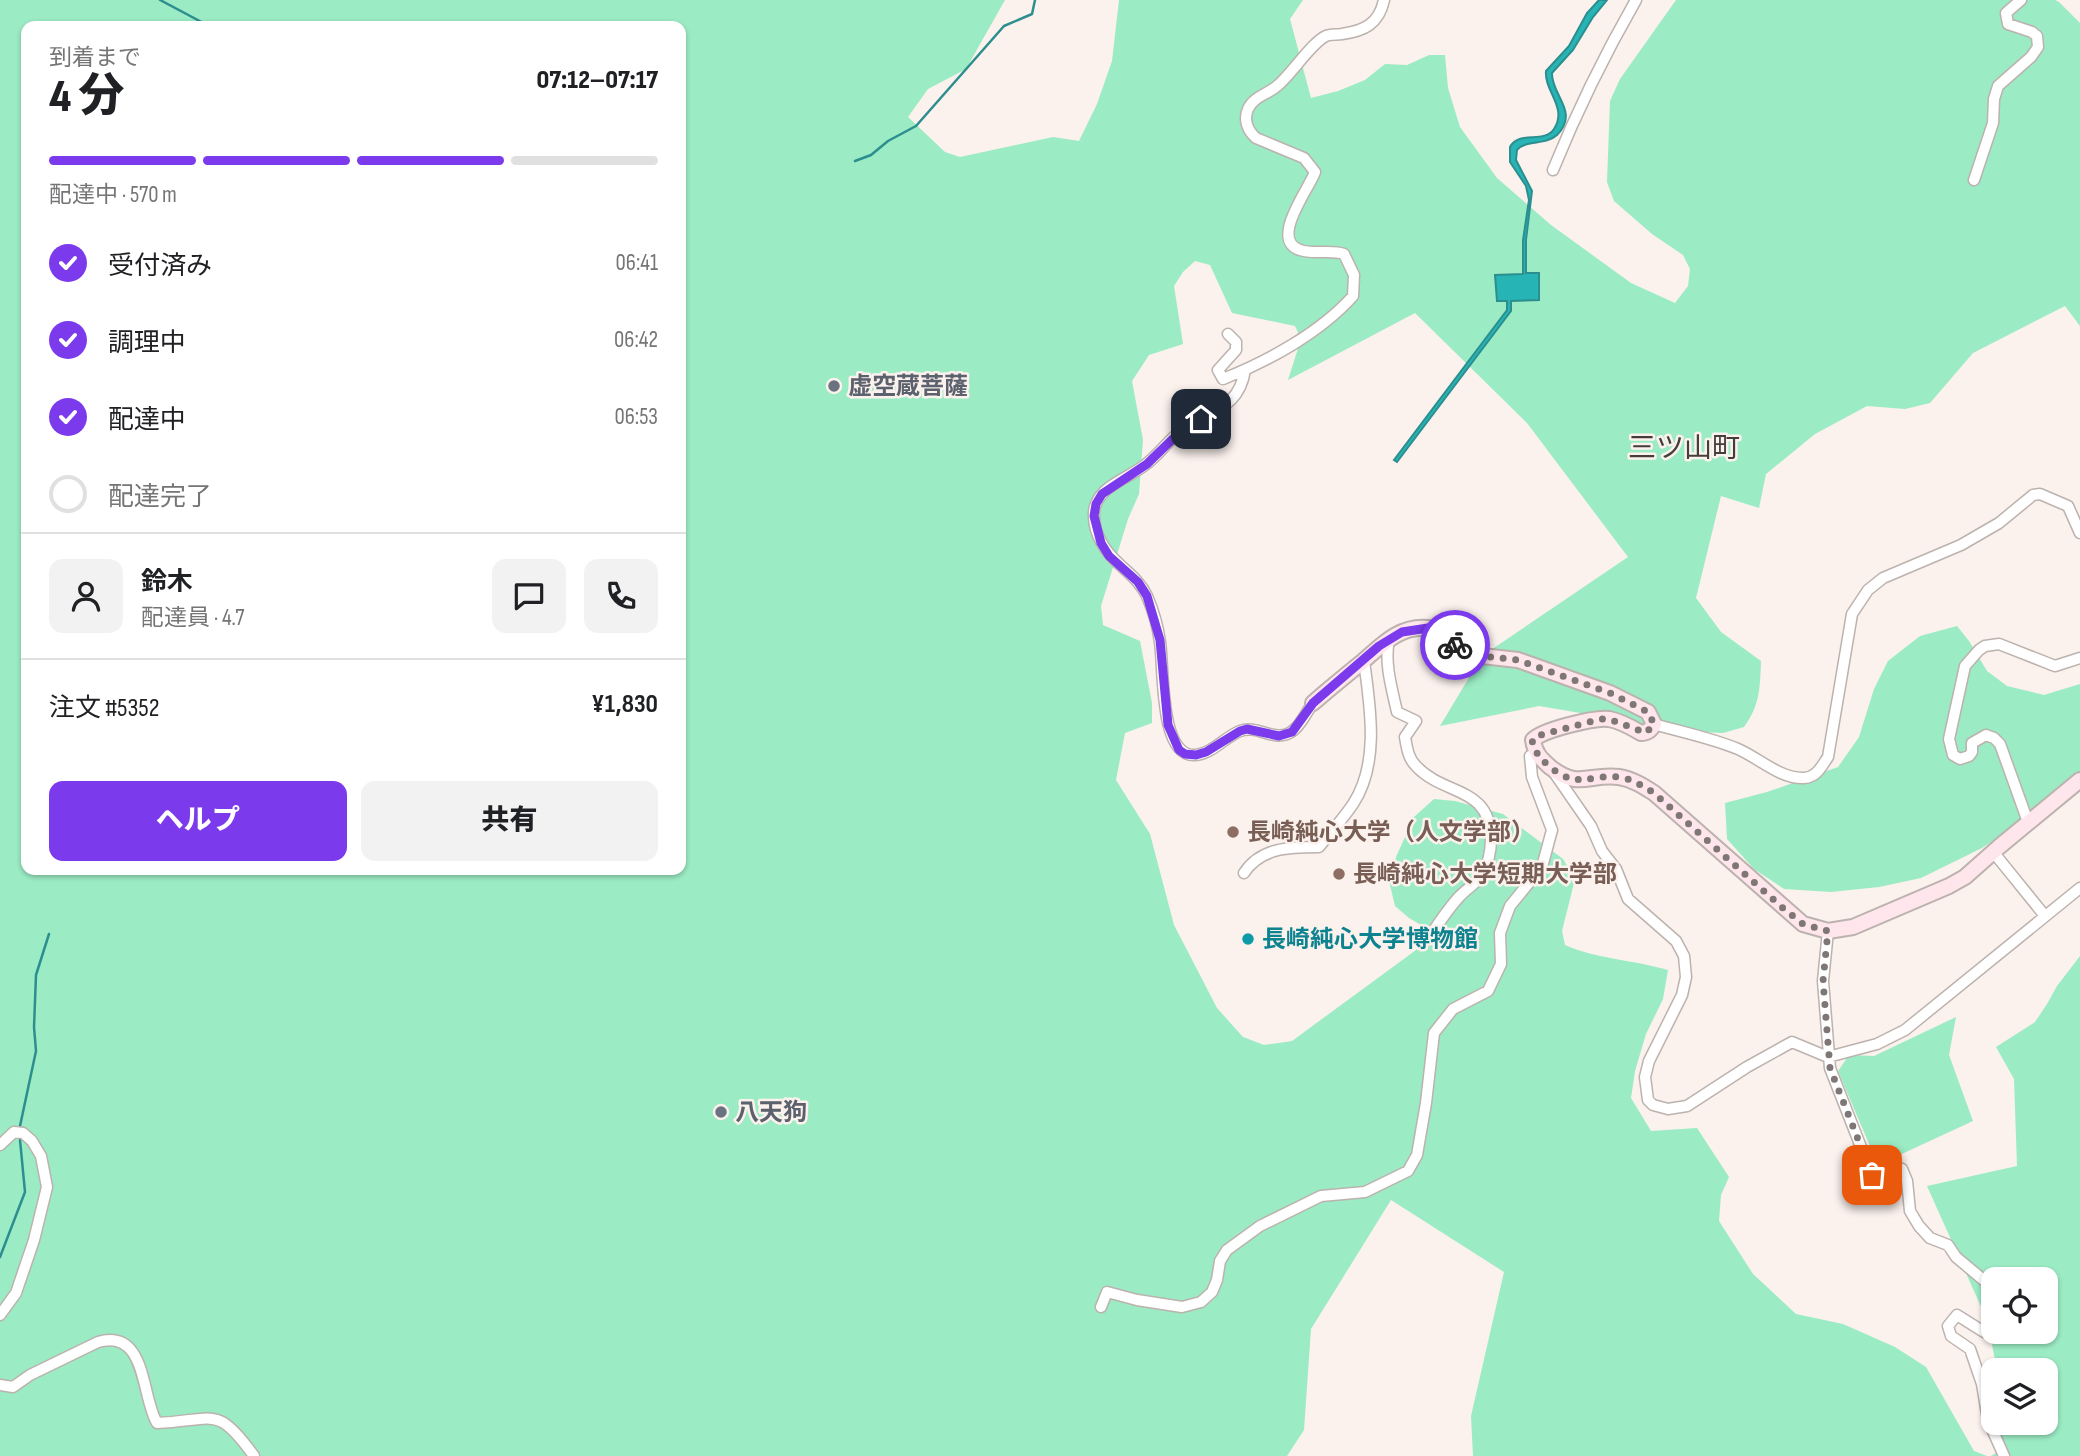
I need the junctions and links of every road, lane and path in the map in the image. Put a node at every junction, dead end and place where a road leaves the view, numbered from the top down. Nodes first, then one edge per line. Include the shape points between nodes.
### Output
1 (1384, 0) edge
2 (1636, 0) edge
3 (2021, 0) edge
4 (1553, 170) dead end
5 (1974, 180) dead end
6 (1228, 334) dead end
7 (1245, 370) junction
8 (2080, 533) edge
9 (1389, 640) junction
10 (2080, 658) edge
11 (1364, 661) junction
12 (1313, 703) joint
13 (1654, 724) junction
14 (1539, 757) junction
15 (1551, 767) junction
16 (2080, 780) edge
17 (2028, 822) junction
18 (1994, 853) junction
19 (1244, 873) dead end
20 (2080, 888) edge
21 (2045, 916) junction
22 (1828, 931) junction
23 (1427, 940) dead end
24 (1828, 1057) junction
25 (0, 1145) edge
26 (1981, 1278) edge
27 (1101, 1307) dead end
28 (0, 1315) edge
29 (1981, 1330) edge
30 (0, 1385) edge
31 (254, 1456) edge
32 (2004, 1456) edge

1 - 7 street via 1368,27 1326,36 1275,88 1248,107 1247,125 1256,138 1304,158 1315,172 1291,219 1288,235 1292,245 1299,250 1344,254 1355,288 1353,296 1307,335
2 - 4 street
3 - 5 street via 2006,13 2007,24 2032,32 2038,47 1998,86 1993,123
6 - 7 street via 1236,341 1236,350 1218,370 1219,375 1223,379
7 - 12 street via 1229,403 1184,428 1147,464 1102,494 1096,504 1095,527 1109,556 1147,596 1160,640 1168,725 1179,750 1196,755 1206,752 1247,729 1279,736 1292,732
8 - 13 street via 2068,506 2033,495 1999,523 1961,545 1883,578 1868,590 1852,614 1828,757 1814,775 1787,774 1738,749
9 - 11 street
9 - 13 street via 1413,628 1428,628 1482,656 1518,660 1610,693 1648,712
9 - 23 street via 1389,674 1397,712 1416,721 1405,737 1410,758 1427,774 1480,803 1490,820 1491,842 1481,877 1459,897
10 - 17 street via 2055,666 1999,644 1985,646 1965,666 1950,739 1953,755 1960,759 1969,756 1977,738 1994,738
11 - 12 street
11 - 19 street via 1369,755 1354,803 1319,847 1279,848 1250,864
13 - 14 street via 1646,733 1609,719 1557,729 1532,740
14 - 15 street
14 - 27 street via 1530,755 1532,776 1552,830 1542,867 1510,906 1500,933 1501,964 1488,991 1452,1009 1434,1033 1417,1155 1408,1171 1365,1192 1321,1196 1260,1226 1227,1251 1212,1292 1200,1302 1182,1307 1107,1292
15 - 22 street via 1573,779 1617,777 1636,782 1803,924
15 - 24 street via 1591,826 1628,899 1676,941 1684,956 1682,995 1649,1061 1647,1100 1668,1109 1687,1106 1792,1042
16 - 17 street
17 - 18 street
18 - 21 street
18 - 22 street via 1938,892 1853,927
20 - 21 street
21 - 24 street via 1905,1030 1877,1044
22 - 24 street via 1823,981
24 - 26 street via 1872,1175 1902,1169 1910,1211 1919,1226 1930,1238 1948,1245
25 - 28 street via 14,1132 32,1141 41,1156 47,1187 16,1293
29 - 32 street via 1957,1315 1948,1326 1951,1336 1970,1349 1988,1420
30 - 31 street via 13,1387 98,1342 122,1342 137,1359 157,1423 209,1417 226,1422

